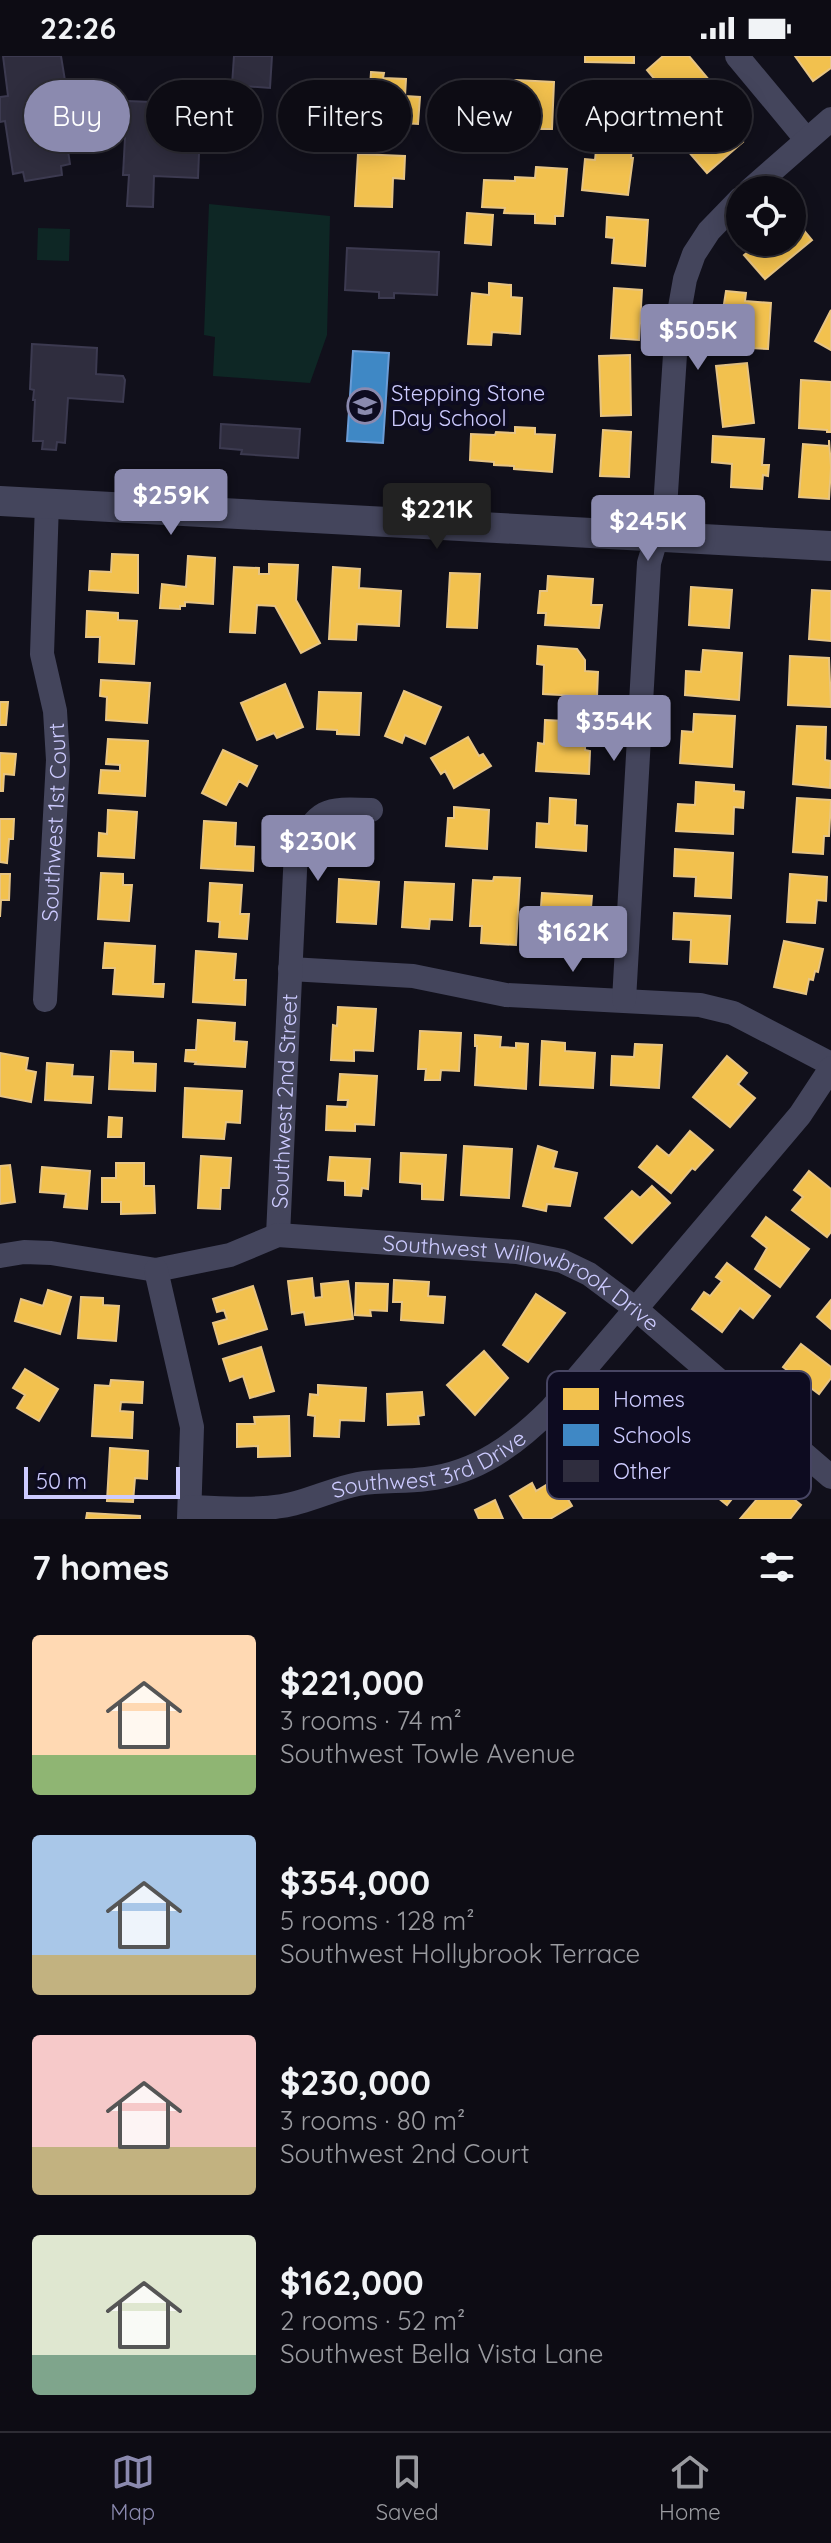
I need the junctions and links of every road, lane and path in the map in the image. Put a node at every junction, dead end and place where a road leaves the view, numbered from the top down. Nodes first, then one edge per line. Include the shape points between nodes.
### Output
1 (737, 56) edge
2 (831, 119) edge
3 (806, 139) junction
4 (765, 176) edge
5 (726, 213) edge
6 (0, 501) edge
7 (47, 503) junction
8 (657, 536) junction
9 (831, 546) edge
10 (371, 810) dead end
11 (290, 969) junction
12 (45, 1000) dead end
13 (624, 1000) junction
14 (831, 1066) edge
15 (278, 1235) junction
16 (0, 1256) edge
17 (156, 1270) junction
18 (636, 1309) junction
19 (583, 1371) edge
20 (712, 1371) edge
21 (547, 1412) edge
22 (811, 1451) edge
23 (827, 1464) edge
24 (190, 1513) edge

1 - 3 street
2 - 3 street
3 - 4 street
5 - 8 street via 694,254 685,279 677,324 665,508
6 - 7 street
7 - 8 street
7 - 12 street, Southwest 1st Court via 42,654 55,711 58,760
8 - 9 street
8 - 13 street via 649,563
10 - 11 street, Southwest 2nd Street via 333,808 313,821 296,850
11 - 13 street via 413,976 506,995
11 - 15 street, Southwest 2nd Street
13 - 14 street via 719,1009
14 - 18 street, Southwest 3rd Drive via 800,1115
15 - 17 street, Southwest Willowbrook Drive via 230,1255
15 - 18 street, Southwest Willowbrook Drive via 542,1256 589,1274
16 - 17 street via 51,1253
17 - 24 street via 192,1427
18 - 19 street, Southwest 3rd Drive
18 - 20 street, Southwest Willowbrook Drive
21 - 24 street, Southwest 3rd Drive via 505,1450 480,1464 426,1479 338,1488 285,1506
22 - 23 street, Southwest Willowbrook Drive

